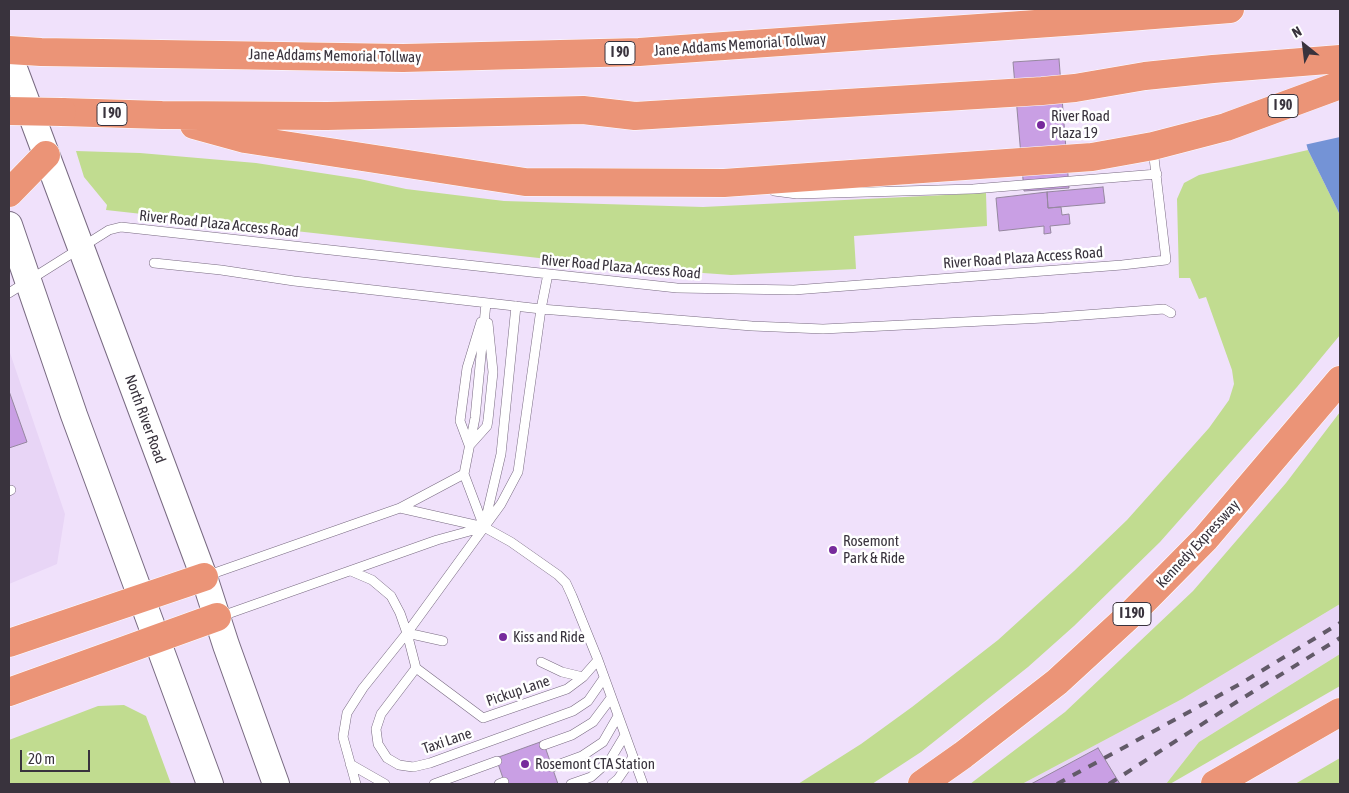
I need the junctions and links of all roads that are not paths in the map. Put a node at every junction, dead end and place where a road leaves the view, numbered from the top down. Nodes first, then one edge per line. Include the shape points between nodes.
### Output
1 (1230, 9) edge
2 (9, 50) edge
3 (9, 55) edge
4 (1340, 59) edge
5 (1340, 85) edge
6 (9, 111) edge
7 (162, 115) junction
8 (1153, 146) junction
9 (46, 155) junction
10 (1157, 174) junction
11 (724, 183) junction
12 (9, 193) edge
13 (9, 225) edge
14 (81, 248) junction
15 (154, 263) dead end
16 (548, 274) junction
17 (18, 287) edge
18 (486, 303) junction
19 (516, 306) junction
20 (541, 309) junction
21 (1171, 313) dead end
22 (1340, 380) edge
23 (469, 445) junction
24 (464, 474) junction
25 (400, 508) junction
26 (484, 527) junction
27 (351, 571) junction
28 (204, 577) junction
29 (142, 599) junction
30 (217, 617) junction
31 (407, 633) junction
32 (156, 639) junction
33 (444, 641) dead end
34 (9, 643) edge
35 (598, 660) junction
36 (541, 662) dead end
37 (416, 668) junction
38 (583, 678) junction
39 (604, 678) junction
40 (9, 692) edge
41 (612, 698) junction
42 (1340, 712) edge
43 (618, 716) junction
44 (625, 735) junction
45 (544, 744) dead end
46 (633, 757) junction
47 (497, 761) dead end
48 (350, 764) junction
49 (552, 767) dead end
50 (640, 782) edge
51 (210, 784) edge
52 (276, 784) edge
53 (356, 784) edge
54 (385, 784) edge
55 (434, 784) edge
56 (571, 784) edge
57 (612, 784) edge
58 (922, 784) edge
59 (1216, 784) edge

1 - 2 highway, Jane Addams Memorial Tollway / I 90 via 638,52 402,58
3 - 9 main road, North River Road
4 - 7 highway, I 90 via 1145,76 1042,91 635,116 583,110 327,116
5 - 8 highway, I 90 via 1226,127
6 - 7 highway, I 90, bridge
7 - 11 highway, I 90 via 245,139 525,182
8 - 10 lane
8 - 11 highway, I 90 via 1092,157
9 - 12 highway
9 - 14 main road, North River Road
10 - 11 lane via 973,189 798,194
10 - 16 lane, River Road Plaza Access Road via 1166,260 794,290 677,288
13 - 17 main road
14 - 16 lane, River Road Plaza Access Road via 121,227
14 - 17 lane, River Road Plaza Access Road
14 - 28 main road, North River Road
15 - 18 lane
16 - 20 lane
17 - 29 main road via 74,415
18 - 19 lane
18 - 23 lane via 475,418
18 - 23 lane via 467,368 460,421
18 - 23 lane via 493,372 488,420 487,426
19 - 20 lane
19 - 26 lane via 502,454
20 - 21 lane via 823,329 1044,318 1164,308
20 - 26 lane via 518,472
22 - 58 highway, Kennedy Expressway / I 190 via 1205,539 1131,614 1057,682
23 - 24 lane
24 - 25 lane
24 - 26 lane
25 - 26 lane
25 - 28 lane
26 - 27 lane
26 - 31 lane
26 - 35 lane via 558,574 572,596
27 - 30 lane
27 - 31 lane via 372,580 391,596
28 - 29 highway
28 - 30 main road, North River Road
29 - 32 main road
29 - 34 highway
30 - 32 highway
30 - 52 main road, North River Road
31 - 33 lane
31 - 37 lane
31 - 48 lane via 347,713 343,737
32 - 40 highway
32 - 51 main road
35 - 38 lane
35 - 39 lane
36 - 38 lane
37 - 38 lane, Pickup Lane via 482,718 568,689
37 - 39 lane, Taxi Lane via 381,714 376,729 378,744 387,758 399,766 413,767 573,711 588,701
39 - 41 lane
41 - 43 lane
41 - 45 lane via 593,722 572,735
42 - 59 highway
43 - 44 lane
43 - 49 lane via 603,742 582,756
44 - 46 lane
44 - 56 lane via 610,760 591,777
46 - 50 lane
46 - 57 lane
47 - 55 lane
48 - 53 lane
48 - 54 lane

